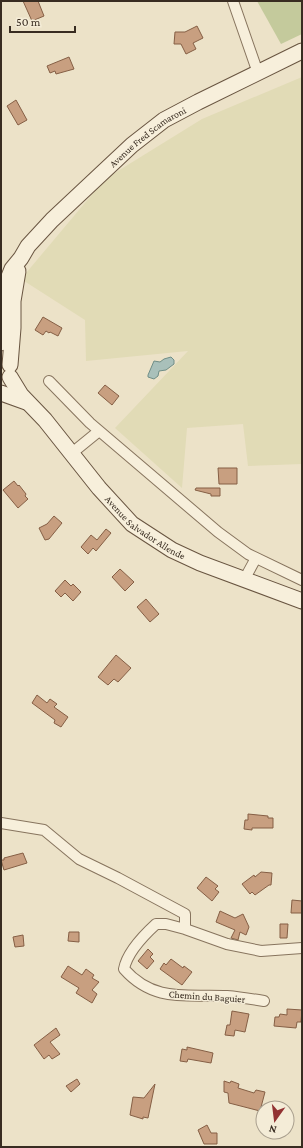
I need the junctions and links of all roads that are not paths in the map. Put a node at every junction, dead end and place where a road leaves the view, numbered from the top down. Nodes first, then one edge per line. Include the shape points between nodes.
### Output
1 (233, 1) edge
2 (302, 51) edge
3 (258, 73) junction
4 (21, 258) junction
5 (2, 306) edge
6 (13, 328) junction
7 (1, 343) edge
8 (5, 371) edge
9 (49, 381) dead end
10 (1, 393) edge
11 (26, 402) junction
12 (99, 431) junction
13 (72, 453) junction
14 (256, 558) junction
15 (244, 580) junction
16 (302, 580) edge
17 (302, 601) edge
18 (1, 823) edge
19 (185, 929) junction
20 (302, 948) edge
21 (264, 1001) dead end

1 - 3 street
2 - 3 main road, Avenue Fred Scamaroni
3 - 4 main road, Avenue Fred Scamaroni via 164,120 132,145 52,220 28,246
4 - 5 main road, Avenue Fred Scamaroni via 12,269 4,289
4 - 6 main road, Avenue Fred Scamaroni via 13,301
5 - 6 street via 7,308 9,323
5 - 7 main road, Avenue Fred Scamaroni via 5,330
6 - 8 main road, Avenue Fred Scamaroni
8 - 11 main road, Avenue Salvador Allende
9 - 12 street
10 - 11 main road, Avenue Salvador Allende
11 - 13 main road, Avenue Salvador Allende via 45,420
12 - 13 street
12 - 14 street via 218,532
13 - 15 main road, Avenue Salvador Allende via 132,524 172,550
14 - 15 street
14 - 16 street
15 - 17 main road, Avenue Salvador Allende
18 - 19 street via 44,830 79,859 185,914
19 - 20 street, Chemin du Baguier via 227,944 261,951
19 - 21 street, Chemin du Baguier via 156,924 143,936 125,963 124,969 140,985 156,991 178,996 230,996

